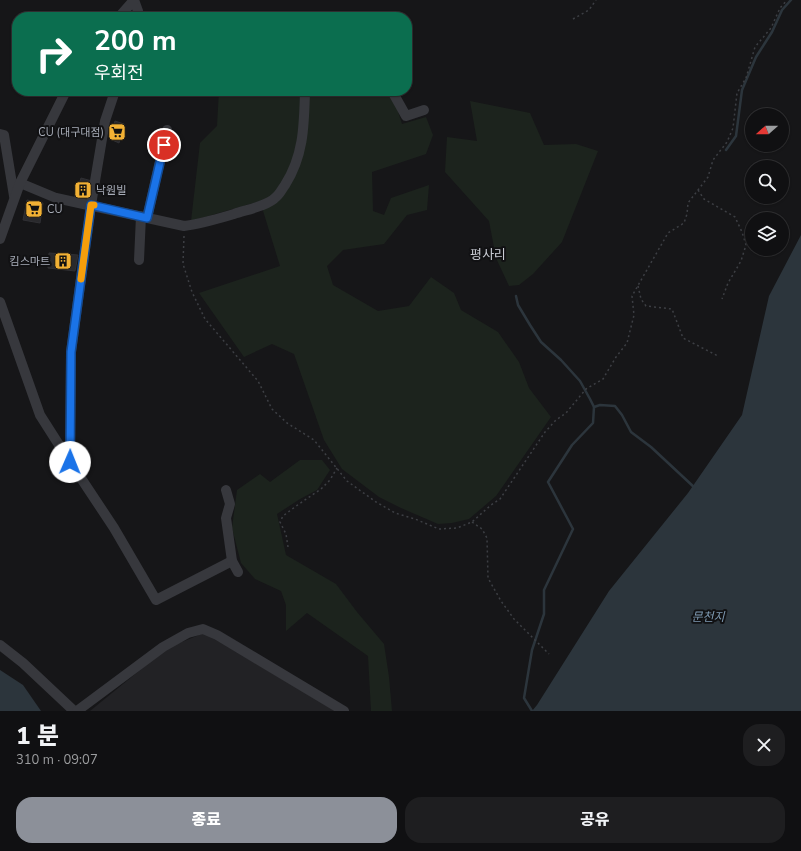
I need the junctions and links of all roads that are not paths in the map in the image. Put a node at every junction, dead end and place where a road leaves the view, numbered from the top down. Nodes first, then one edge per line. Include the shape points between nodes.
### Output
1 (134, 0) edge
2 (123, 12) edge
3 (138, 12) edge
4 (64, 96) edge
5 (113, 96) edge
6 (305, 96) edge
7 (395, 96) edge
8 (424, 110) dead end
9 (167, 130) dead end
10 (0, 134) edge
11 (20, 183) junction
12 (14, 198) junction
13 (91, 205) junction
14 (144, 217) junction
15 (0, 239) edge
16 (139, 260) dead end
17 (0, 302) edge
18 (70, 462) junction
19 (226, 490) dead end
20 (232, 560) junction
21 (238, 572) dead end
22 (0, 645) edge
23 (75, 711) edge
24 (344, 711) edge

1 - 2 street
1 - 3 street
4 - 11 street
5 - 13 street via 105,121
6 - 14 street via 302,143 296,163 276,198 264,205 198,224 184,226
7 - 8 street via 406,116
9 - 14 street
10 - 12 street via 4,134
11 - 12 street
11 - 13 street via 56,198
12 - 15 street
13 - 14 street
13 - 18 street via 71,352
14 - 16 street
17 - 18 street via 40,414
18 - 20 street via 114,528 156,600
19 - 20 street via 230,504 226,518
20 - 21 street
22 - 23 street
23 - 24 street via 163,647 188,633 203,629

